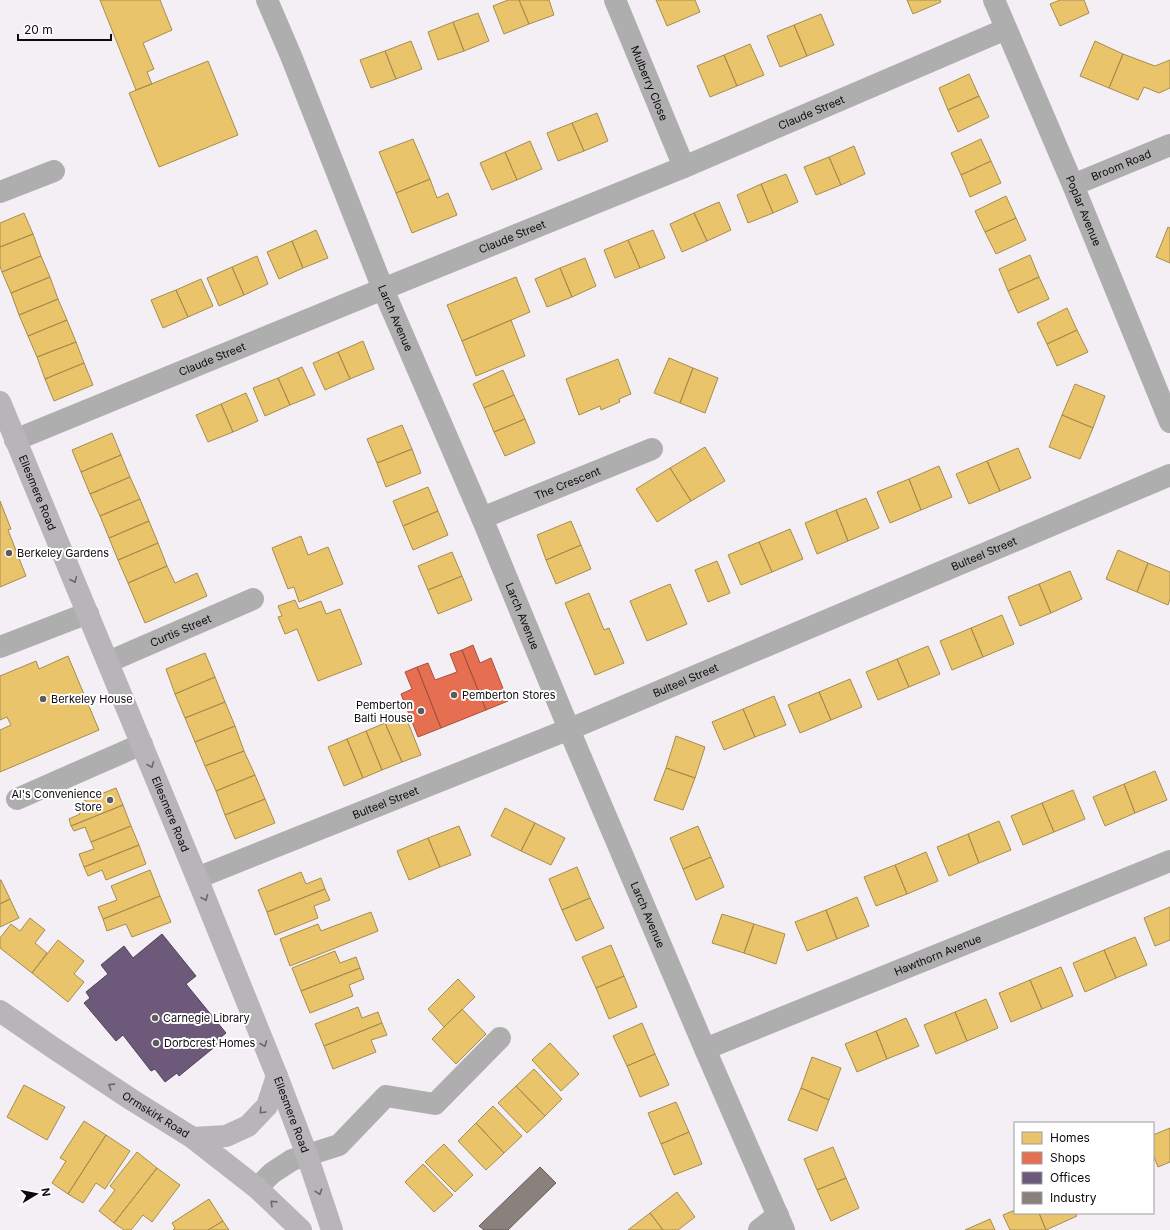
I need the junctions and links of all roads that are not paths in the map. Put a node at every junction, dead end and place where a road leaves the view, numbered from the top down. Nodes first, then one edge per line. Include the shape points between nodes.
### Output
1 (267, 0) edge
2 (615, 0) edge
3 (994, 0) edge
4 (1006, 29) junction
5 (1170, 146) edge
6 (684, 167) junction
7 (54, 171) dead end
8 (1073, 185) junction
9 (0, 192) edge
10 (383, 289) junction
11 (0, 402) edge
12 (1170, 422) edge
13 (15, 440) junction
14 (652, 449) dead end
15 (1170, 475) edge
16 (482, 518) junction
17 (253, 599) dead end
18 (88, 613) junction
19 (0, 646) edge
20 (108, 662) junction
21 (569, 729) junction
22 (142, 744) junction
23 (17, 799) dead end
24 (1170, 861) edge
25 (197, 878) junction
26 (0, 1011) edge
27 (500, 1038) dead end
28 (705, 1050) junction
29 (277, 1076) junction
30 (194, 1138) junction
31 (307, 1155) junction
32 (257, 1188) junction
33 (781, 1223) edge
34 (301, 1230) edge
35 (332, 1230) edge
36 (759, 1230) edge

1 - 10 street, Larch Avenue
2 - 6 street, Mulberry Close
3 - 4 street, Poplar Avenue
4 - 6 street, Claude Street
4 - 8 street, Poplar Avenue
5 - 8 street, Broom Road
6 - 10 street, Claude Street
7 - 9 street
8 - 12 street, Poplar Avenue
10 - 13 street, Claude Street
10 - 16 street, Larch Avenue
11 - 13 highway, Ellesmere Road
13 -> 18 highway, Ellesmere Road
14 - 16 street, The Crescent
15 - 21 street, Bulteel Street
16 - 21 street, Larch Avenue
17 - 20 street, Curtis Street
18 - 19 street
18 - 20 highway, Ellesmere Road
20 - 22 highway, Ellesmere Road
21 - 25 street, Bulteel Street
21 - 28 street, Larch Avenue
22 - 23 street
22 -> 25 highway, Ellesmere Road
24 - 28 street, Hawthorn Avenue
25 -> 29 highway, Ellesmere Road
30 -> 26 highway, Ormskirk Road via 52,1048
27 - 31 street via 434,1104 386,1096 339,1145
28 - 33 street, Larch Avenue
29 -> 30 highway via 267,1106 248,1126 226,1136
29 - 31 highway, Ellesmere Road
30 - 32 highway, Ormskirk Road
31 - 32 street via 292,1160 272,1173
31 -> 35 highway, Ellesmere Road
34 -> 32 highway, Ormskirk Road
33 - 36 street

